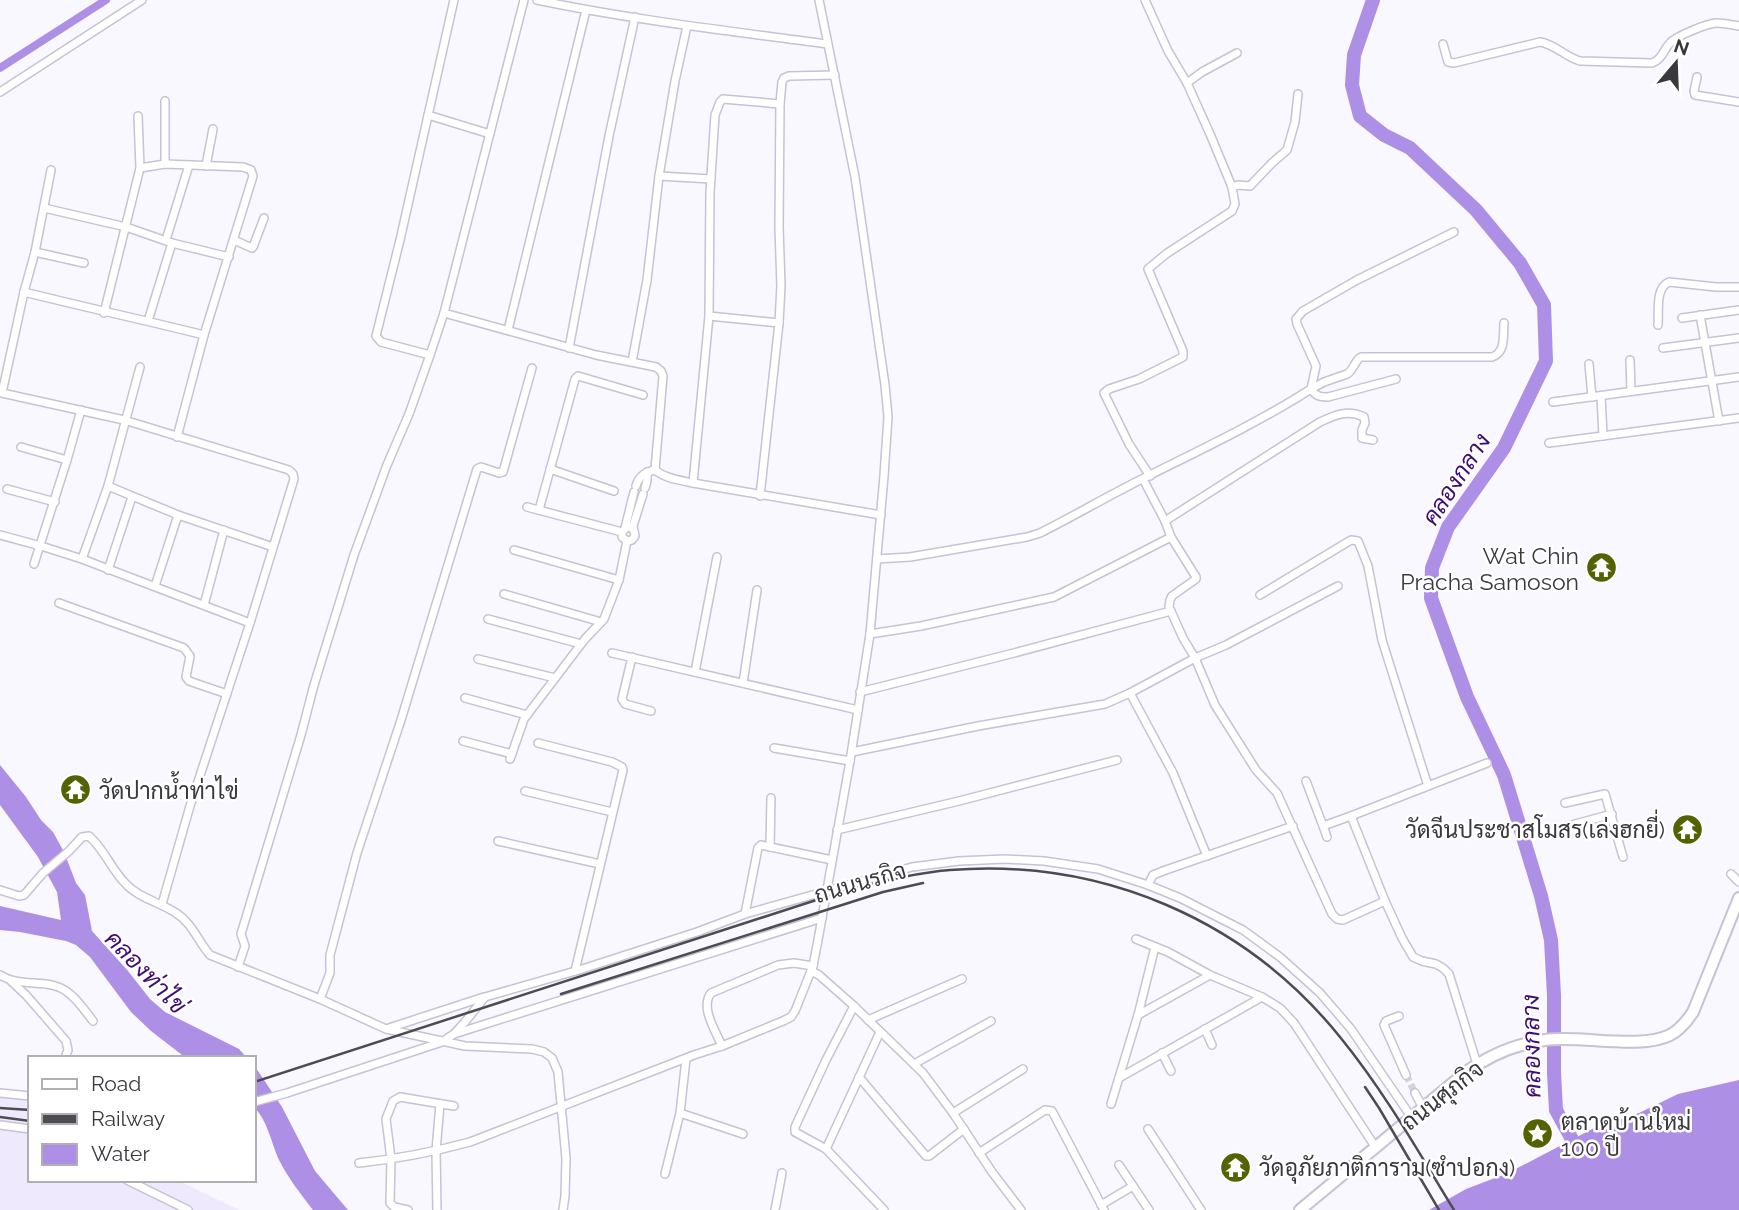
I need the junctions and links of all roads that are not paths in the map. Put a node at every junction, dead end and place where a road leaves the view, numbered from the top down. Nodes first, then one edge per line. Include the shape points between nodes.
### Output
1 (142, 0) edge
2 (454, 0) edge
3 (524, 0) edge
4 (537, 0) edge
5 (819, 0) edge
6 (1145, 0) edge
7 (586, 10) junction
8 (635, 17) junction
9 (687, 26) junction
10 (1739, 26) edge
11 (827, 44) junction
12 (1443, 44) dead end
13 (1237, 53) dead end
14 (835, 75) junction
15 (1697, 77) dead end
16 (1187, 83) junction
17 (0, 92) edge
18 (1298, 94) dead end
19 (165, 101) dead end
20 (1739, 102) edge
21 (780, 104) junction
22 (138, 116) dead end
23 (428, 116) junction
24 (213, 129) dead end
25 (491, 134) junction
26 (165, 164) junction
27 (190, 165) junction
28 (206, 166) junction
29 (140, 168) junction
30 (51, 170) dead end
31 (659, 176) junction
32 (711, 179) junction
33 (1232, 187) junction
34 (44, 208) junction
35 (264, 218) dead end
36 (126, 227) junction
37 (1454, 232) dead end
38 (234, 240) junction
39 (169, 241) junction
40 (35, 251) junction
41 (229, 257) junction
42 (84, 264) dead end
43 (1739, 288) edge
44 (24, 292) junction
45 (1739, 310) edge
46 (104, 313) junction
47 (444, 313) junction
48 (1700, 315) junction
49 (709, 316) junction
50 (1682, 318) dead end
51 (148, 320) junction
52 (779, 323) junction
53 (1504, 323) dead end
54 (1658, 325) dead end
55 (508, 330) junction
56 (204, 335) junction
57 (1739, 338) edge
58 (1705, 342) junction
59 (569, 348) junction
60 (1663, 348) dead end
61 (430, 355) junction
62 (1630, 360) dead end
63 (632, 362) junction
64 (1589, 365) dead end
65 (139, 367) dead end
66 (532, 368) dead end
67 (1739, 377) edge
68 (1396, 379) dead end
69 (1711, 380) junction
70 (1311, 389) junction
71 (1631, 391) junction
72 (643, 395) dead end
73 (1596, 396) junction
74 (1553, 402) dead end
75 (81, 410) junction
76 (1739, 418) edge
77 (124, 420) junction
78 (1719, 421) junction
79 (1603, 436) junction
80 (177, 437) junction
81 (1373, 440) dead end
82 (1549, 443) dead end
83 (21, 447) dead end
84 (67, 460) junction
85 (550, 469) junction
86 (651, 471) junction
87 (1146, 477) junction
88 (694, 483) junction
89 (108, 486) junction
90 (7, 489) dead end
91 (614, 491) dead end
92 (760, 495) junction
93 (132, 497) junction
94 (55, 502) junction
95 (527, 507) dead end
96 (539, 510) junction
97 (178, 515) junction
98 (881, 515) junction
99 (1165, 521) junction
100 (626, 529) junction
101 (224, 530) junction
102 (0, 535) edge
103 (1171, 537) junction
104 (626, 541) junction
105 (41, 545) junction
106 (273, 547) junction
107 (514, 550) dead end
108 (717, 557) dead end
109 (82, 559) junction
110 (877, 559) junction
111 (34, 564) dead end
112 (108, 570) junction
113 (619, 580) junction
114 (155, 586) junction
115 (1338, 586) dead end
116 (757, 590) dead end
117 (504, 594) dead end
118 (1261, 595) dead end
119 (59, 603) dead end
120 (204, 605) junction
121 (1171, 611) junction
122 (488, 619) dead end
123 (601, 622) junction
124 (250, 623) junction
125 (870, 634) junction
126 (581, 644) junction
127 (612, 653) dead end
128 (632, 657) junction
129 (1195, 658) junction
130 (478, 659) dead end
131 (695, 672) junction
132 (555, 678) junction
133 (743, 684) junction
134 (860, 692) junction
135 (1130, 693) junction
136 (227, 694) junction
137 (465, 698) dead end
138 (858, 710) junction
139 (651, 711) dead end
140 (527, 715) junction
141 (463, 741) dead end
142 (538, 743) dead end
143 (774, 748) dead end
144 (852, 752) junction
145 (1117, 760) dead end
146 (850, 761) junction
147 (1488, 763) dead end
148 (1306, 781) dead end
149 (1428, 786) junction
150 (525, 791) dead end
151 (771, 798) dead end
152 (1566, 803) dead end
153 (612, 812) junction
154 (1612, 814) junction
155 (1351, 816) junction
156 (1293, 826) junction
157 (1323, 826) junction
158 (837, 830) junction
159 (1553, 830) dead end
160 (1327, 837) dead end
161 (498, 841) dead end
162 (770, 847) junction
163 (1207, 856) junction
164 (1623, 857) dead end
165 (832, 860) junction
166 (600, 864) junction
167 (1731, 874) dead end
168 (1739, 882) edge
169 (1148, 885) junction
170 (0, 890) edge
171 (827, 891) junction
172 (1739, 898) edge
173 (1385, 901) junction
174 (162, 904) junction
175 (745, 914) junction
176 (1735, 916) edge
177 (822, 918) junction
178 (1136, 939) dead end
179 (1155, 947) junction
180 (238, 967) junction
181 (812, 969) junction
182 (575, 971) junction
183 (0, 975) edge
184 (1210, 975) junction
185 (962, 979) dead end
186 (10, 980) junction
187 (1262, 996) junction
188 (485, 997) junction
189 (320, 999) junction
190 (854, 1006) junction
191 (1138, 1015) junction
192 (1399, 1016) dead end
193 (867, 1020) junction
194 (93, 1021) dead end
195 (991, 1021) dead end
196 (387, 1029) junction
197 (1205, 1029) junction
198 (880, 1032) junction
199 (454, 1034) junction
200 (442, 1042) junction
201 (1212, 1045) dead end
202 (722, 1046) junction
203 (1162, 1053) junction
204 (66, 1056) edge
205 (686, 1059) junction
206 (914, 1064) junction
207 (1477, 1064) junction
208 (1023, 1069) dead end
209 (1171, 1071) dead end
210 (1406, 1075) tunnel mouth
211 (859, 1077) junction
212 (1119, 1078) junction
213 (0, 1093) edge
214 (1415, 1093) tunnel mouth
215 (28, 1096) edge
216 (256, 1101) edge
217 (440, 1104) junction
218 (1111, 1104) dead end
219 (454, 1106) dead end
220 (562, 1106) junction
221 (1423, 1108) junction
222 (680, 1113) junction
223 (953, 1113) junction
224 (1412, 1118) junction
225 (0, 1125) edge
226 (28, 1129) edge
227 (964, 1129) junction
228 (1147, 1129) dead end
229 (743, 1134) dead end
230 (1376, 1148) junction
231 (825, 1149) junction
232 (436, 1151) junction
233 (979, 1153) junction
234 (391, 1159) junction
235 (359, 1163) dead end
236 (1119, 1164) dead end
237 (782, 1173) dead end
238 (665, 1174) dead end
239 (131, 1182) edge
240 (1133, 1186) junction
241 (1102, 1207) edge
242 (188, 1210) edge
243 (408, 1210) edge
244 (437, 1210) edge
245 (563, 1210) edge
246 (775, 1210) edge
247 (884, 1210) edge
248 (1021, 1210) edge
249 (1149, 1210) edge
250 (1201, 1210) edge
251 (1300, 1210) edge

1 - 17 street
2 - 23 street
3 - 25 street
4 - 7 street
5 - 11 street
6 - 16 street
7 - 8 street
7 - 55 street
8 - 9 street
8 - 59 street
9 - 11 street
9 - 31 street
10 - 12 street via 1709,24 1670,42 1652,63 1580,61 1540,42 1454,63 1448,62
11 - 14 street
13 - 16 street
14 - 21 street via 784,78
14 - 98 street via 855,177 885,385 888,417
15 - 20 street via 1695,95
16 - 33 street
18 - 33 street via 1287,150 1250,186
19 - 26 street
21 - 32 street via 720,102
21 - 52 street
22 - 29 street
23 - 25 street
23 - 61 street via 376,336 381,342
24 - 28 street
25 - 47 street
26 - 27 street
26 - 29 street
27 - 28 street
27 - 39 street
28 - 38 street via 251,170
29 - 36 street
30 - 34 street
31 - 32 street
31 - 63 street
32 - 49 street
33 - 87 street via 1232,211 1148,269 1183,357 1104,393
34 - 36 street
34 - 40 street
35 - 38 street via 253,247
36 - 39 street
36 - 46 street
37 - 70 street via 1303,311 1296,319 1316,366
38 - 41 street
39 - 41 street
39 - 51 street
40 - 42 street
40 - 44 street
41 - 56 street
43 - 54 street via 1664,284
44 - 46 street
44 - 75 street via 2,393
45 - 48 street
46 - 51 street
47 - 55 street
47 - 61 street
48 - 50 street
48 - 58 street
49 - 52 street
49 - 88 street
51 - 56 street
52 - 92 street
53 - 70 street via 1498,355 1361,358 1347,374
55 - 59 street
56 - 80 street
57 - 58 street
58 - 60 street
58 - 69 street
59 - 63 street
61 - 180 street via 346,578 241,934 245,946
62 - 71 street
63 - 86 street via 662,370
64 - 73 street
65 - 77 street
66 - 189 street via 503,472 477,469 357,853
67 - 69 street
68 - 70 street via 1328,397 1315,395
69 - 71 street
69 - 78 street
70 - 87 street
71 - 73 street
72 - 85 street via 578,376
73 - 74 street
73 - 79 street
75 - 77 street
75 - 84 street
76 - 78 street
77 - 80 street
77 - 89 street
78 - 79 street
79 - 82 street
80 - 106 street via 293,474
81 - 99 street via 1362,438 1364,417 1353,412 1335,415
83 - 84 street
84 - 94 street
85 - 91 street
85 - 96 street
86 - 88 street
86 - 100 street
86 - 100 street via 638,479
87 - 99 street
87 - 110 street via 1027,537
88 - 92 street
89 - 93 street
89 - 109 street
90 - 94 street
92 - 98 street
93 - 97 street
93 - 112 street
94 - 105 street
95 - 96 street
96 - 100 street
97 - 101 street
97 - 114 street
98 - 110 street
99 - 103 street
100 - 104 street via 622,537
100 - 104 street via 635,533
101 - 106 street
101 - 120 street
102 - 105 street
103 - 121 street via 1196,579 1172,596
103 - 125 street via 1054,597
104 - 113 street
105 - 109 street
105 - 111 street
106 - 124 street
107 - 113 street
108 - 131 street
109 - 112 street
110 - 125 street
112 - 114 street
113 - 123 street
114 - 120 street
115 - 129 street
116 - 133 street
117 - 123 street
118 - 149 street via 1351,540 1358,541 1382,640
119 - 136 street via 184,648 190,656 189,681
120 - 124 street
121 - 129 street
121 - 134 street
122 - 126 street
123 - 126 street
124 - 136 street
125 - 134 street
126 - 132 street
127 - 128 street
128 - 131 street
128 - 139 street via 622,699
129 - 135 street
129 - 156 street via 1215,705 1256,770 1277,793
130 - 132 street
131 - 133 street
132 - 140 street
133 - 138 street
134 - 138 street
135 - 144 street via 1105,704
135 - 163 street via 1173,773
136 - 174 street
137 - 140 street
138 - 144 street
140 - 141 street via 511,757
142 - 153 street via 622,767
143 - 146 street
144 - 146 street
145 - 158 street
146 - 158 street
147 - 149 street
148 - 157 street
149 - 155 street
150 - 153 street
151 - 162 street
152 - 154 street via 1604,794
153 - 166 street
154 - 159 street
154 - 164 street
155 - 157 street
155 - 173 street
156 - 163 street
156 - 173 street via 1337,919
157 - 160 street
158 - 165 street
161 - 166 street
162 - 165 street
162 - 175 street via 758,848
163 - 169 street via 1153,875
165 - 171 street
166 - 182 street
167 - 168 street
169 - 171 street, ถนนนรกิจ via 1098,869 1005,859 912,867
169 - 224 street, ถนนนรกิจ via 1242,930 1280,957 1351,1029
170 - 174 street via 22,897 82,836 89,836 123,882
171 - 175 street, ถนนนรกิจ
171 - 177 street
172 - 176 main road, ถนนศุภกิจ
173 - 207 street via 1413,957 1449,974
174 - 180 street via 190,925 210,955
175 - 182 street, ถนนนรกิจ
176 - 207 main road, ถนนศุภกิจ via 1693,1012 1670,1035 1637,1041 1555,1039 1525,1044
177 - 181 street
177 - 199 street
178 - 179 street
179 - 184 street
179 - 191 street
180 - 189 street
181 - 190 street
181 - 202 street via 791,1017
181 - 202 street via 794,963 778,965 711,993 707,1010
182 - 188 street, ถนนนรกิจ
183 - 186 street
184 - 187 street
184 - 191 street
185 - 193 street
186 - 194 street via 59,987
186 - 204 street via 66,1041
187 - 197 street
187 - 230 street via 1294,1023
188 - 196 street, ถนนนรกิจ
188 - 199 street
189 - 196 street
190 - 193 street
190 - 231 street via 795,1127 795,1132
191 - 212 street
192 - 210 street via 1384,1025
193 - 198 street
195 - 206 street
196 - 200 street
197 - 201 street
197 - 203 street
198 - 206 street
198 - 211 street
199 - 200 street
200 - 216 street
200 - 220 street via 544,1052 558,1072
202 - 205 street
203 - 209 street
203 - 212 street
205 - 220 street
205 - 222 street
206 - 223 street
207 - 221 main road, ถนนศุภกิจ
208 - 223 street
211 - 227 street via 926,1156
211 - 231 street
212 - 218 street
213 - 215 street
214 - 221 street
217 - 219 street
217 - 232 street
217 - 234 street via 400,1097 393,1101 386,1119
220 - 232 street
220 - 245 street
221 - 224 main road, ถนนศุภกิจ
222 - 229 street
222 - 238 street
223 - 227 street
224 - 230 main road, ถนนศุภกิจ
225 - 226 street
227 - 233 street
228 - 250 street
230 - 251 main road, ถนนศุภกิจ
231 - 247 street
232 - 234 street
232 - 244 street
233 - 241 street via 1050,1110
233 - 248 street
234 - 235 street
234 - 243 street via 390,1203
236 - 240 street
237 - 246 street
239 - 242 street
240 - 241 street
240 - 249 street

